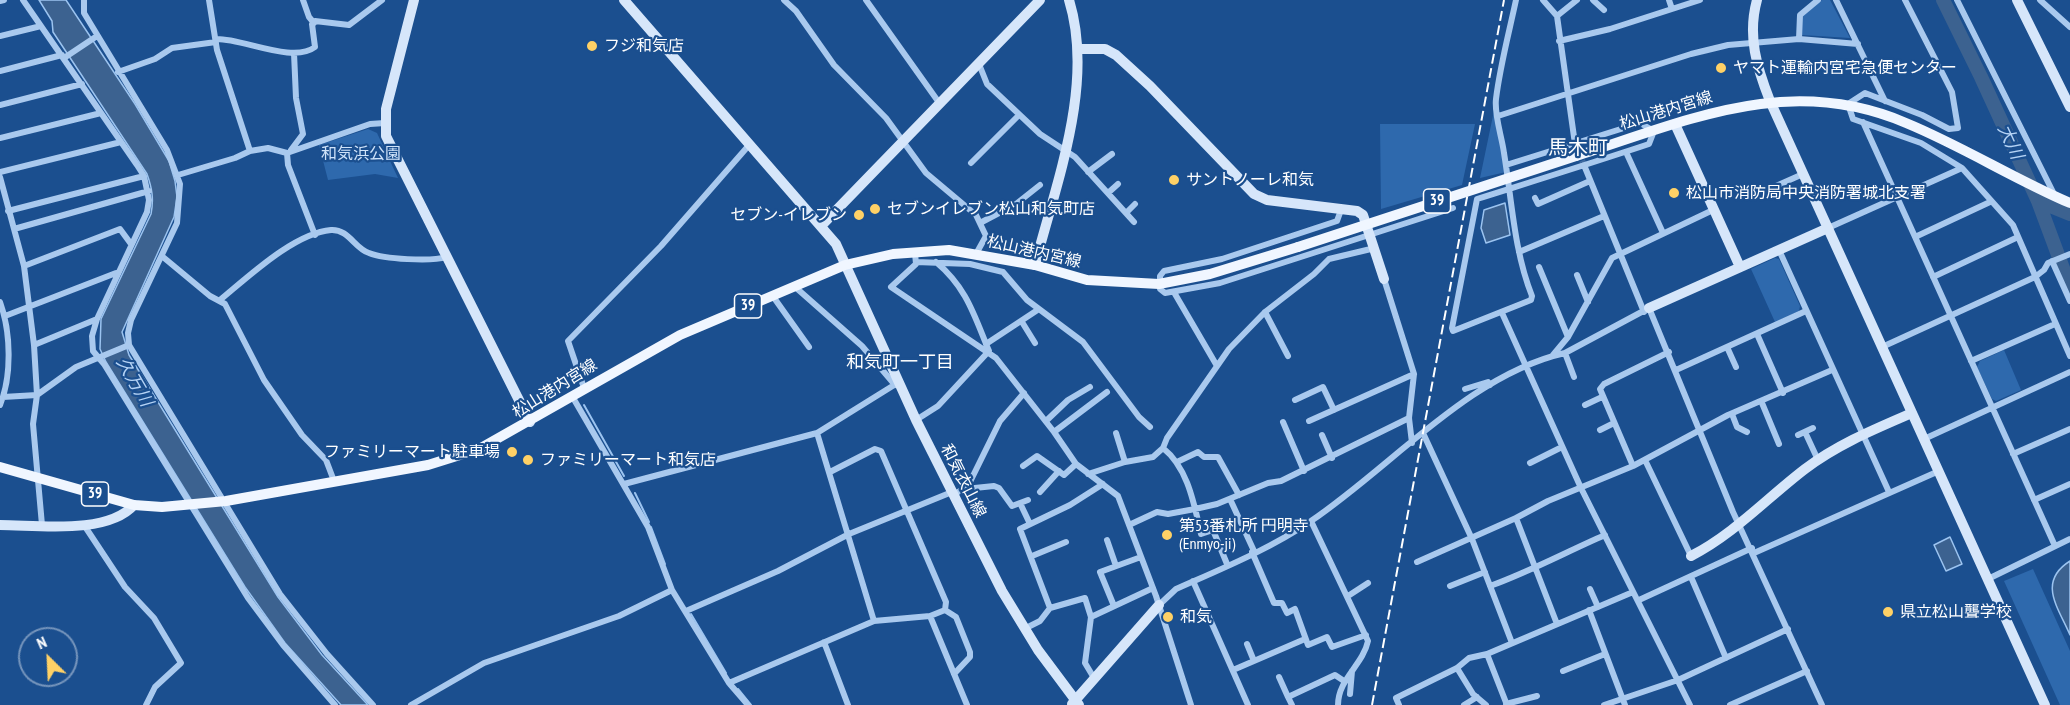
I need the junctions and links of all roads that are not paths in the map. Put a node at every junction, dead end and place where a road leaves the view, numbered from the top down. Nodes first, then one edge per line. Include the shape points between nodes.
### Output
1 (23, 0) edge
2 (84, 0) edge
3 (209, 0) edge
4 (303, 0) edge
5 (382, 0) edge
6 (414, 0) edge
7 (624, 0) edge
8 (784, 0) edge
9 (866, 0) edge
10 (1040, 0) edge
11 (1069, 0) edge
12 (1516, 0) edge
13 (1542, 0) edge
14 (1577, 0) edge
15 (1593, 0) edge
16 (1669, 0) edge
17 (1700, 0) edge
18 (1757, 0) edge
19 (1818, 0) edge
20 (1836, 0) edge
21 (1905, 0) edge
22 (1957, 0) edge
23 (2017, 0) edge
24 (2040, 0) edge
25 (1672, 9) junction
26 (1604, 10) dead end
27 (1557, 16) junction
28 (314, 22) junction
29 (41, 26) junction
30 (2070, 27) edge
31 (0, 36) edge
32 (95, 37) junction
33 (1799, 39) junction
34 (216, 41) junction
35 (1559, 41) junction
36 (1753, 42) junction
37 (1858, 44) junction
38 (1079, 49) junction
39 (294, 53) junction
40 (64, 56) junction
41 (979, 64) junction
42 (0, 71) edge
43 (118, 72) junction
44 (82, 84) junction
45 (1567, 94) junction
46 (1885, 101) junction
47 (1770, 102) junction
48 (940, 104) junction
49 (1848, 104) junction
50 (0, 105) edge
51 (2070, 108) edge
52 (101, 113) junction
53 (1019, 115) junction
54 (1498, 116) junction
55 (1863, 122) junction
56 (385, 123) junction
57 (1675, 124) junction
58 (1654, 131) junction
59 (303, 134) junction
60 (0, 138) edge
61 (904, 141) junction
62 (121, 142) junction
63 (312, 144) junction
64 (750, 144) junction
65 (1064, 149) junction
66 (1575, 150) junction
67 (250, 151) junction
68 (288, 152) junction
69 (1626, 152) junction
70 (1112, 154) dead end
71 (971, 163) dead end
72 (1506, 165) junction
73 (1584, 165) junction
74 (1962, 168) junction
75 (1088, 172) junction
76 (1803, 174) junction
77 (0, 175) edge
78 (178, 175) junction
79 (144, 176) junction
80 (1590, 181) junction
81 (1040, 184) dead end
82 (1118, 184) dead end
83 (1510, 189) junction
84 (1767, 190) dead end
85 (149, 191) junction
86 (1108, 193) junction
87 (2055, 196) junction
88 (1896, 197) junction
89 (1535, 198) dead end
90 (1990, 202) junction
91 (2070, 203) edge
92 (1135, 204) dead end
93 (1453, 208) dead end
94 (5, 209) edge
95 (1341, 210) junction
96 (1713, 210) junction
97 (1126, 213) junction
98 (1604, 216) junction
99 (1134, 222) dead end
100 (980, 223) junction
101 (821, 226) junction
102 (1828, 228) junction
103 (14, 230) junction
104 (1371, 233) junction
105 (1663, 233) junction
106 (315, 236) junction
107 (1915, 237) junction
108 (2018, 237) junction
109 (131, 244) junction
110 (1375, 248) junction
111 (1779, 250) junction
112 (1519, 252) junction
113 (1619, 253) junction
114 (976, 254) junction
115 (2067, 255) edge
116 (163, 257) junction
117 (446, 257) junction
118 (915, 257) junction
119 (2054, 260) junction
120 (936, 262) junction
121 (845, 265) junction
122 (1035, 265) junction
123 (24, 266) junction
124 (1539, 267) dead end
125 (1740, 267) junction
126 (116, 273) junction
127 (1577, 275) dead end
128 (1933, 277) junction
129 (2035, 277) junction
130 (1384, 279) joint
131 (1159, 284) junction
132 (793, 286) junction
133 (1175, 294) junction
134 (772, 295) junction
135 (220, 300) junction
136 (2070, 301) edge
137 (0, 302) edge
138 (1588, 302) junction
139 (29, 306) junction
140 (1040, 309) junction
141 (1647, 310) junction
142 (1806, 311) junction
143 (1265, 312) junction
144 (1502, 313) junction
145 (1950, 315) junction
146 (5, 316) junction
147 (97, 319) junction
148 (1022, 322) junction
149 (2055, 324) junction
150 (1757, 333) junction
151 (1568, 337) junction
152 (1035, 343) dead end
153 (986, 344) junction
154 (34, 345) junction
155 (128, 345) junction
156 (1882, 346) junction
157 (809, 347) dead end
158 (1728, 347) junction
159 (989, 351) junction
160 (1669, 352) junction
161 (1565, 353) junction
162 (1553, 355) junction
163 (99, 356) junction
164 (1288, 356) dead end
165 (2070, 356) edge
166 (1971, 361) junction
167 (1217, 366) junction
168 (1525, 367) junction
169 (1736, 367) dead end
170 (1676, 370) junction
171 (1832, 370) junction
172 (2070, 372) edge
173 (1414, 374) junction
174 (1574, 377) dead end
175 (897, 383) junction
176 (1490, 385) junction
177 (1090, 387) dead end
178 (584, 388) junction
179 (1465, 389) dead end
180 (1107, 392) dead end
181 (1024, 393) junction
182 (1783, 393) junction
183 (37, 395) junction
184 (572, 395) junction
185 (3, 397) junction
186 (1602, 397) junction
187 (1295, 400) dead end
188 (1762, 403) junction
189 (0, 405) edge
190 (1585, 405) dead end
191 (1992, 408) junction
192 (1334, 410) junction
193 (1912, 413) junction
194 (1732, 414) junction
195 (1409, 418) junction
196 (916, 420) junction
197 (1046, 421) junction
198 (1309, 421) dead end
199 (530, 422) junction
200 (1283, 422) dead end
201 (1614, 423) junction
202 (1150, 427) dead end
203 (1813, 428) dead end
204 (1700, 429) junction
205 (2070, 429) edge
206 (1600, 430) dead end
207 (1054, 432) junction
208 (1747, 432) dead end
209 (1805, 432) junction
210 (817, 433) junction
211 (1116, 433) dead end
212 (1424, 433) junction
213 (1322, 435) dead end
214 (1798, 435) dead end
215 (1863, 435) junction
216 (1924, 439) junction
217 (1412, 443) junction
218 (1779, 444) dead end
219 (1562, 447) junction
220 (1163, 448) junction
221 (2013, 454) junction
222 (1332, 458) junction
223 (1818, 459) junction
224 (1645, 460) junction
225 (1125, 462) junction
226 (1177, 462) junction
227 (1530, 463) dead end
228 (1076, 464) junction
229 (1023, 466) dead end
230 (1633, 466) junction
231 (0, 467) edge
232 (1059, 471) junction
233 (1304, 471) junction
234 (1939, 471) junction
235 (830, 472) junction
236 (1088, 474) junction
237 (38, 478) junction
238 (334, 481) junction
239 (624, 484) junction
240 (1103, 484) junction
241 (2070, 484) edge
242 (1581, 488) junction
243 (956, 492) junction
244 (1040, 492) dead end
245 (1888, 492) junction
246 (1239, 495) junction
247 (1230, 499) junction
248 (1028, 500) dead end
249 (2034, 500) junction
250 (224, 501) junction
251 (1020, 503) junction
252 (134, 505) junction
253 (190, 505) junction
254 (1195, 509) junction
255 (907, 510) junction
256 (1515, 518) junction
257 (1311, 521) junction
258 (1030, 524) junction
259 (1739, 524) junction
260 (0, 525) edge
261 (42, 525) junction
262 (84, 525) junction
263 (1130, 525) junction
264 (849, 534) junction
265 (1605, 535) junction
266 (2070, 538) edge
267 (1472, 539) junction
268 (1107, 540) dead end
269 (1066, 542) dead end
270 (2055, 546) junction
271 (1753, 551) junction
272 (1253, 552) junction
273 (1032, 556) junction
274 (1691, 556) joint
275 (1141, 558) junction
276 (1418, 562) dead end
277 (1227, 564) junction
278 (1116, 566) junction
279 (1536, 566) junction
280 (1485, 572) junction
281 (1691, 577) junction
282 (1988, 579) junction
283 (1194, 581) junction
284 (1368, 583) dead end
285 (1450, 586) dead end
286 (1490, 586) junction
287 (1153, 588) junction
288 (1590, 589) dead end
289 (672, 590) junction
290 (1633, 592) junction
291 (1348, 596) junction
292 (1639, 600) junction
293 (1159, 605) junction
294 (1114, 606) junction
295 (1598, 607) junction
296 (1050, 608) junction
297 (945, 610) junction
298 (1589, 610) junction
299 (686, 611) junction
300 (930, 615) junction
301 (1091, 617) junction
302 (874, 621) junction
303 (1557, 624) junction
304 (1024, 629) junction
305 (1788, 629) junction
306 (1366, 635) junction
307 (1305, 639) junction
308 (824, 642) junction
309 (1512, 643) junction
310 (1247, 644) dead end
311 (1487, 654) junction
312 (1605, 654) junction
313 (1726, 658) junction
314 (1254, 661) junction
315 (1457, 668) junction
316 (1233, 670) junction
317 (1352, 670) junction
318 (1563, 670) dead end
319 (1807, 671) junction
320 (954, 674) junction
321 (1279, 677) dead end
322 (1094, 678) junction
323 (1678, 680) junction
324 (1344, 681) junction
325 (729, 683) junction
326 (1350, 694) dead end
327 (1537, 696) dead end
328 (1288, 697) junction
329 (1477, 697) junction
330 (1624, 702) edge
331 (1076, 703) edge
332 (1190, 703) edge
333 (1507, 704) edge
334 (2041, 704) edge
335 (146, 705) edge
336 (335, 705) edge
337 (373, 705) edge
338 (411, 705) edge
339 (748, 705) edge
340 (848, 705) edge
341 (967, 705) edge
342 (1181, 705) edge
343 (1248, 705) edge
344 (1292, 705) edge
345 (1338, 705) edge
346 (1399, 705) edge
347 (1464, 705) edge
348 (1486, 705) edge
349 (1604, 705) edge
350 (1690, 705) edge
351 (1730, 705) edge
352 (1822, 705) edge

1 - 29 street
2 - 32 street via 84,13
3 - 34 street
4 - 28 street
5 - 28 street via 349,25
6 - 56 street
7 - 64 street, 和気衣山線
8 - 61 street via 834,65
9 - 48 street
10 - 41 street
11 - 38 street
12 - 54 street via 1496,99
13 - 27 street
14 - 27 street
15 - 26 street
16 - 25 street
17 - 25 street
18 - 36 street
19 - 33 street via 1800,15
20 - 37 street
21 - 46 street via 1952,92 1958,128 1949,129
22 - 87 street
23 - 51 street
24 - 30 street
25 - 35 street
27 - 35 street
28 - 39 street via 315,47
29 - 31 street
29 - 40 street
32 - 40 street
32 - 43 street
33 - 36 street
33 - 37 street
34 - 39 street
34 - 43 street via 172,48 155,59
34 - 67 street
35 - 45 street
36 - 45 street via 1691,54
36 - 47 street
37 - 46 street
38 - 65 street via 1077,91
38 - 95 street via 1105,49 1116,55 1254,194 1267,200
39 - 59 street
40 - 42 street
40 - 44 street
41 - 48 street
41 - 53 street via 987,84
43 - 78 street
44 - 50 street
44 - 52 street
45 - 54 street
45 - 66 street
46 - 49 street via 1865,93
47 - 49 main road, 松山港内宮線 / 39
47 - 57 main road, 松山港内宮線 / 39 via 1718,110
47 - 76 street
48 - 61 street
49 - 55 street via 1853,119
49 - 87 main road, 松山港内宮線 / 39 via 1905,122
52 - 60 street
52 - 62 street
53 - 65 street
53 - 71 street
54 - 72 street
55 - 74 street via 1922,143
55 - 88 street
56 - 63 street via 370,124
56 - 117 street via 388,145
57 - 58 main road, 松山港内宮線 / 39
57 - 96 street
58 - 66 main road, 松山港内宮線 / 39
58 - 69 street via 1648,144
59 - 63 street
59 - 68 street
61 - 100 street via 926,172 967,205
61 - 101 street
62 - 77 street
62 - 79 street
63 - 68 street
64 - 101 street, 和気衣山線
64 - 178 street via 646,261 568,341
65 - 75 street
65 - 122 street
66 - 72 street
66 - 131 main road, 松山港内宮線 / 39, bridge via 1298,247 1210,274
67 - 68 street via 268,148
67 - 78 street
68 - 106 street via 288,165
69 - 73 street
69 - 105 street
70 - 75 street
72 - 83 street
73 - 80 street
73 - 83 street
74 - 88 street
74 - 90 street
75 - 86 street
76 - 84 street
76 - 102 street
77 - 94 street
78 - 116 street via 179,215
79 - 85 street
79 - 94 street
80 - 89 street via 1538,204
80 - 98 street
81 - 100 street via 1016,204
82 - 86 street
83 - 112 street
83 - 144 street via 1477,199 1452,328 1457,332
85 - 103 street
85 - 109 street via 147,212
86 - 97 street
87 - 91 main road, 松山港内宮線 / 39
88 - 102 street
88 - 107 street
90 - 107 street
90 - 108 street via 2013,225
92 - 97 street
93 - 104 street
94 - 103 street
95 - 104 street via 1363,215
95 - 131 street via 1337,221 1222,259 1164,271
96 - 105 street
96 - 125 street
97 - 99 street
98 - 112 street
98 - 113 street
100 - 114 street via 986,236
101 - 121 street, 和気衣山線 via 836,244
102 - 111 street
102 - 156 street
103 - 123 street
104 - 110 street
104 - 133 street
105 - 113 street
106 - 117 street via 336,230 370,253 433,260
106 - 135 street via 278,252
107 - 128 street
108 - 128 street
108 - 129 street
109 - 123 street via 120,229
109 - 126 street
110 - 130 street
110 - 143 street via 1329,259
111 - 125 street
111 - 142 street
112 - 144 street via 1531,300
113 - 138 street via 1612,258
113 - 141 street
114 - 118 main road, 松山港内宮線 / 39 via 949,250
114 - 122 main road, 松山港内宮線 / 39
115 - 119 street
116 - 135 street
116 - 155 street via 131,320
117 - 199 street
118 - 120 street
118 - 121 main road, 松山港内宮線 / 39
118 - 159 street via 891,287
119 - 129 street
119 - 136 street
120 - 140 street via 970,264 1003,272
120 - 153 street via 966,294
121 - 132 main road, 松山港内宮線 / 39
121 - 175 street, 和気衣山線
122 - 131 main road, 松山港内宮線 / 39 via 1087,280
123 - 139 street
124 - 151 street
125 - 141 street
126 - 139 street
126 - 147 street
127 - 138 street
128 - 145 street
129 - 145 street
129 - 149 street
130 - 173 street
131 - 133 street via 1165,293
132 - 134 main road, 松山港内宮線 / 39
132 - 175 street via 862,346
133 - 167 street
134 - 157 street
134 - 178 main road, 松山港内宮線 / 39 via 680,336
135 - 238 street via 264,380 302,435 326,460
137 - 146 street
138 - 151 street
139 - 146 street
139 - 154 street
140 - 148 street
140 - 202 street via 1083,342
141 - 160 street
141 - 161 street
142 - 150 street
142 - 171 street
143 - 164 street
143 - 167 street
144 - 168 street
145 - 156 street
145 - 166 street
146 - 185 street via 8,334
147 - 154 street
147 - 163 street via 91,341
148 - 152 street
148 - 153 street
149 - 165 street
149 - 166 street
150 - 158 street
150 - 182 street
151 - 162 street
153 - 159 street
154 - 183 street
155 - 163 street
155 - 250 street
156 - 193 street
158 - 169 street
158 - 170 street
159 - 181 street
159 - 196 street via 938,406
160 - 170 street
160 - 186 street via 1604,384 1600,389
161 - 162 street
161 - 174 street
162 - 168 street
163 - 183 street
163 - 253 street
166 - 191 street
167 - 220 street
168 - 176 street
168 - 219 street
170 - 204 street
171 - 182 street
171 - 215 street
172 - 191 street
173 - 192 street
173 - 195 street
175 - 196 street, 和気衣山線
175 - 210 street
176 - 179 street via 1488,382
176 - 212 street
177 - 197 street via 1068,400
178 - 184 main road, 松山港内宮線 / 39
180 - 207 street
181 - 197 street
181 - 243 street via 1000,421 973,478
182 - 188 street
183 - 185 street
183 - 237 street via 33,423
184 - 199 main road, 松山港内宮線 / 39
184 - 239 street
185 - 189 street
186 - 190 street
186 - 201 street
187 - 192 street via 1323,387
188 - 194 street
188 - 218 street
191 - 216 street
191 - 221 street
192 - 198 street
193 - 215 street
193 - 216 street
194 - 204 street
194 - 208 street via 1737,427
195 - 217 street
195 - 222 street
196 - 243 street, 和気衣山線
197 - 207 street
199 - 238 main road, 松山港内宮線 / 39 via 452,459
200 - 233 street
201 - 206 street
201 - 230 street
203 - 209 street
204 - 224 street
204 - 259 street
205 - 221 street
207 - 228 street
209 - 214 street
209 - 223 street
210 - 235 street
210 - 239 street
211 - 225 street
212 - 217 street
212 - 267 street
213 - 222 street
215 - 223 street
215 - 245 street
216 - 234 street
217 - 257 street
219 - 227 street
219 - 242 street
220 - 225 street via 1153,457
220 - 226 street
221 - 249 street
222 - 233 street
223 - 259 street
224 - 230 street
224 - 274 street
225 - 236 street
226 - 246 street via 1198,452 1204,458 1218,457
226 - 254 street
228 - 232 street via 1064,475
228 - 236 street
229 - 232 street via 1037,456
230 - 242 street
231 - 237 main road, 松山港内宮線 / 39
232 - 244 street
233 - 246 street
234 - 245 street
234 - 282 street
235 - 255 street via 874,449 881,451
235 - 264 street
236 - 240 street
237 - 252 main road, 松山港内宮線 / 39
237 - 261 street
238 - 250 main road, 松山港内宮線 / 39
239 - 289 street via 648,527
240 - 258 street
240 - 263 street via 1118,496
241 - 249 street
242 - 256 street
242 - 265 street
243 - 251 street via 994,486 1012,506
243 - 255 street
243 - 304 street, 和気衣山線
245 - 271 street
246 - 247 street
247 - 254 street
247 - 272 street
248 - 251 street
249 - 270 street
250 - 253 main road, 松山港内宮線 / 39
250 - 337 street via 280,594
251 - 258 street
252 - 253 main road, 松山港内宮線 / 39
252 - 262 street via 113,520
253 - 336 street via 276,636
254 - 263 street via 1157,512
254 - 277 street via 1201,534 1213,530
255 - 264 street
255 - 297 street via 946,602
256 - 267 street
256 - 279 street
257 - 272 street
257 - 291 street
258 - 273 street via 1020,529
259 - 271 street
259 - 274 street
260 - 261 street
261 - 262 street
262 - 335 street via 125,587 154,618 181,663 155,687
263 - 275 street
264 - 299 street via 778,571
264 - 302 street
265 - 279 street
265 - 290 street
266 - 270 street
267 - 276 street
267 - 280 street
268 - 278 street
269 - 273 street
270 - 282 street
271 - 281 street
271 - 305 street
272 - 277 street
272 - 307 street via 1274,603 1281,603 1287,613 1295,609
273 - 296 street
275 - 278 street
275 - 287 street
277 - 283 street
278 - 294 street via 1100,572
279 - 286 street
279 - 303 street
280 - 285 street
280 - 286 street
281 - 292 street
281 - 313 street
282 - 334 street
283 - 293 street via 1167,595
283 - 316 street
284 - 291 street
286 - 309 street
287 - 293 street
287 - 294 street
288 - 295 street
289 - 299 street
289 - 338 street via 619,616 484,663
290 - 292 street
290 - 295 street
291 - 306 street
292 - 323 street
293 - 322 street
293 - 332 street
294 - 301 street
295 - 298 street
296 - 301 street via 1086,598
296 - 304 street via 1040,621
297 - 300 street
297 - 320 street via 956,617 970,652
298 - 303 street
298 - 312 street
299 - 325 street
300 - 302 street
300 - 320 street
301 - 322 street via 1085,663
302 - 308 street
303 - 309 street
304 - 331 street, 和気衣山線
305 - 313 street
305 - 319 street
306 - 307 street via 1332,647 1327,637 1308,645
306 - 317 street via 1366,652
307 - 314 street
308 - 325 street
308 - 340 street
309 - 311 street
310 - 314 street
311 - 315 street via 1469,658
311 - 333 street
312 - 318 street
312 - 330 street
313 - 323 street
314 - 316 street
315 - 329 street
315 - 346 street via 1396,698
316 - 343 street
317 - 324 street
317 - 326 street
319 - 351 street
319 - 352 street
320 - 341 street
321 - 328 street
322 - 331 street
323 - 330 street
323 - 350 street
324 - 328 street via 1335,675
324 - 345 street
325 - 339 street
327 - 333 street
328 - 344 street
329 - 347 street
329 - 348 street
330 - 349 street
332 - 342 street

